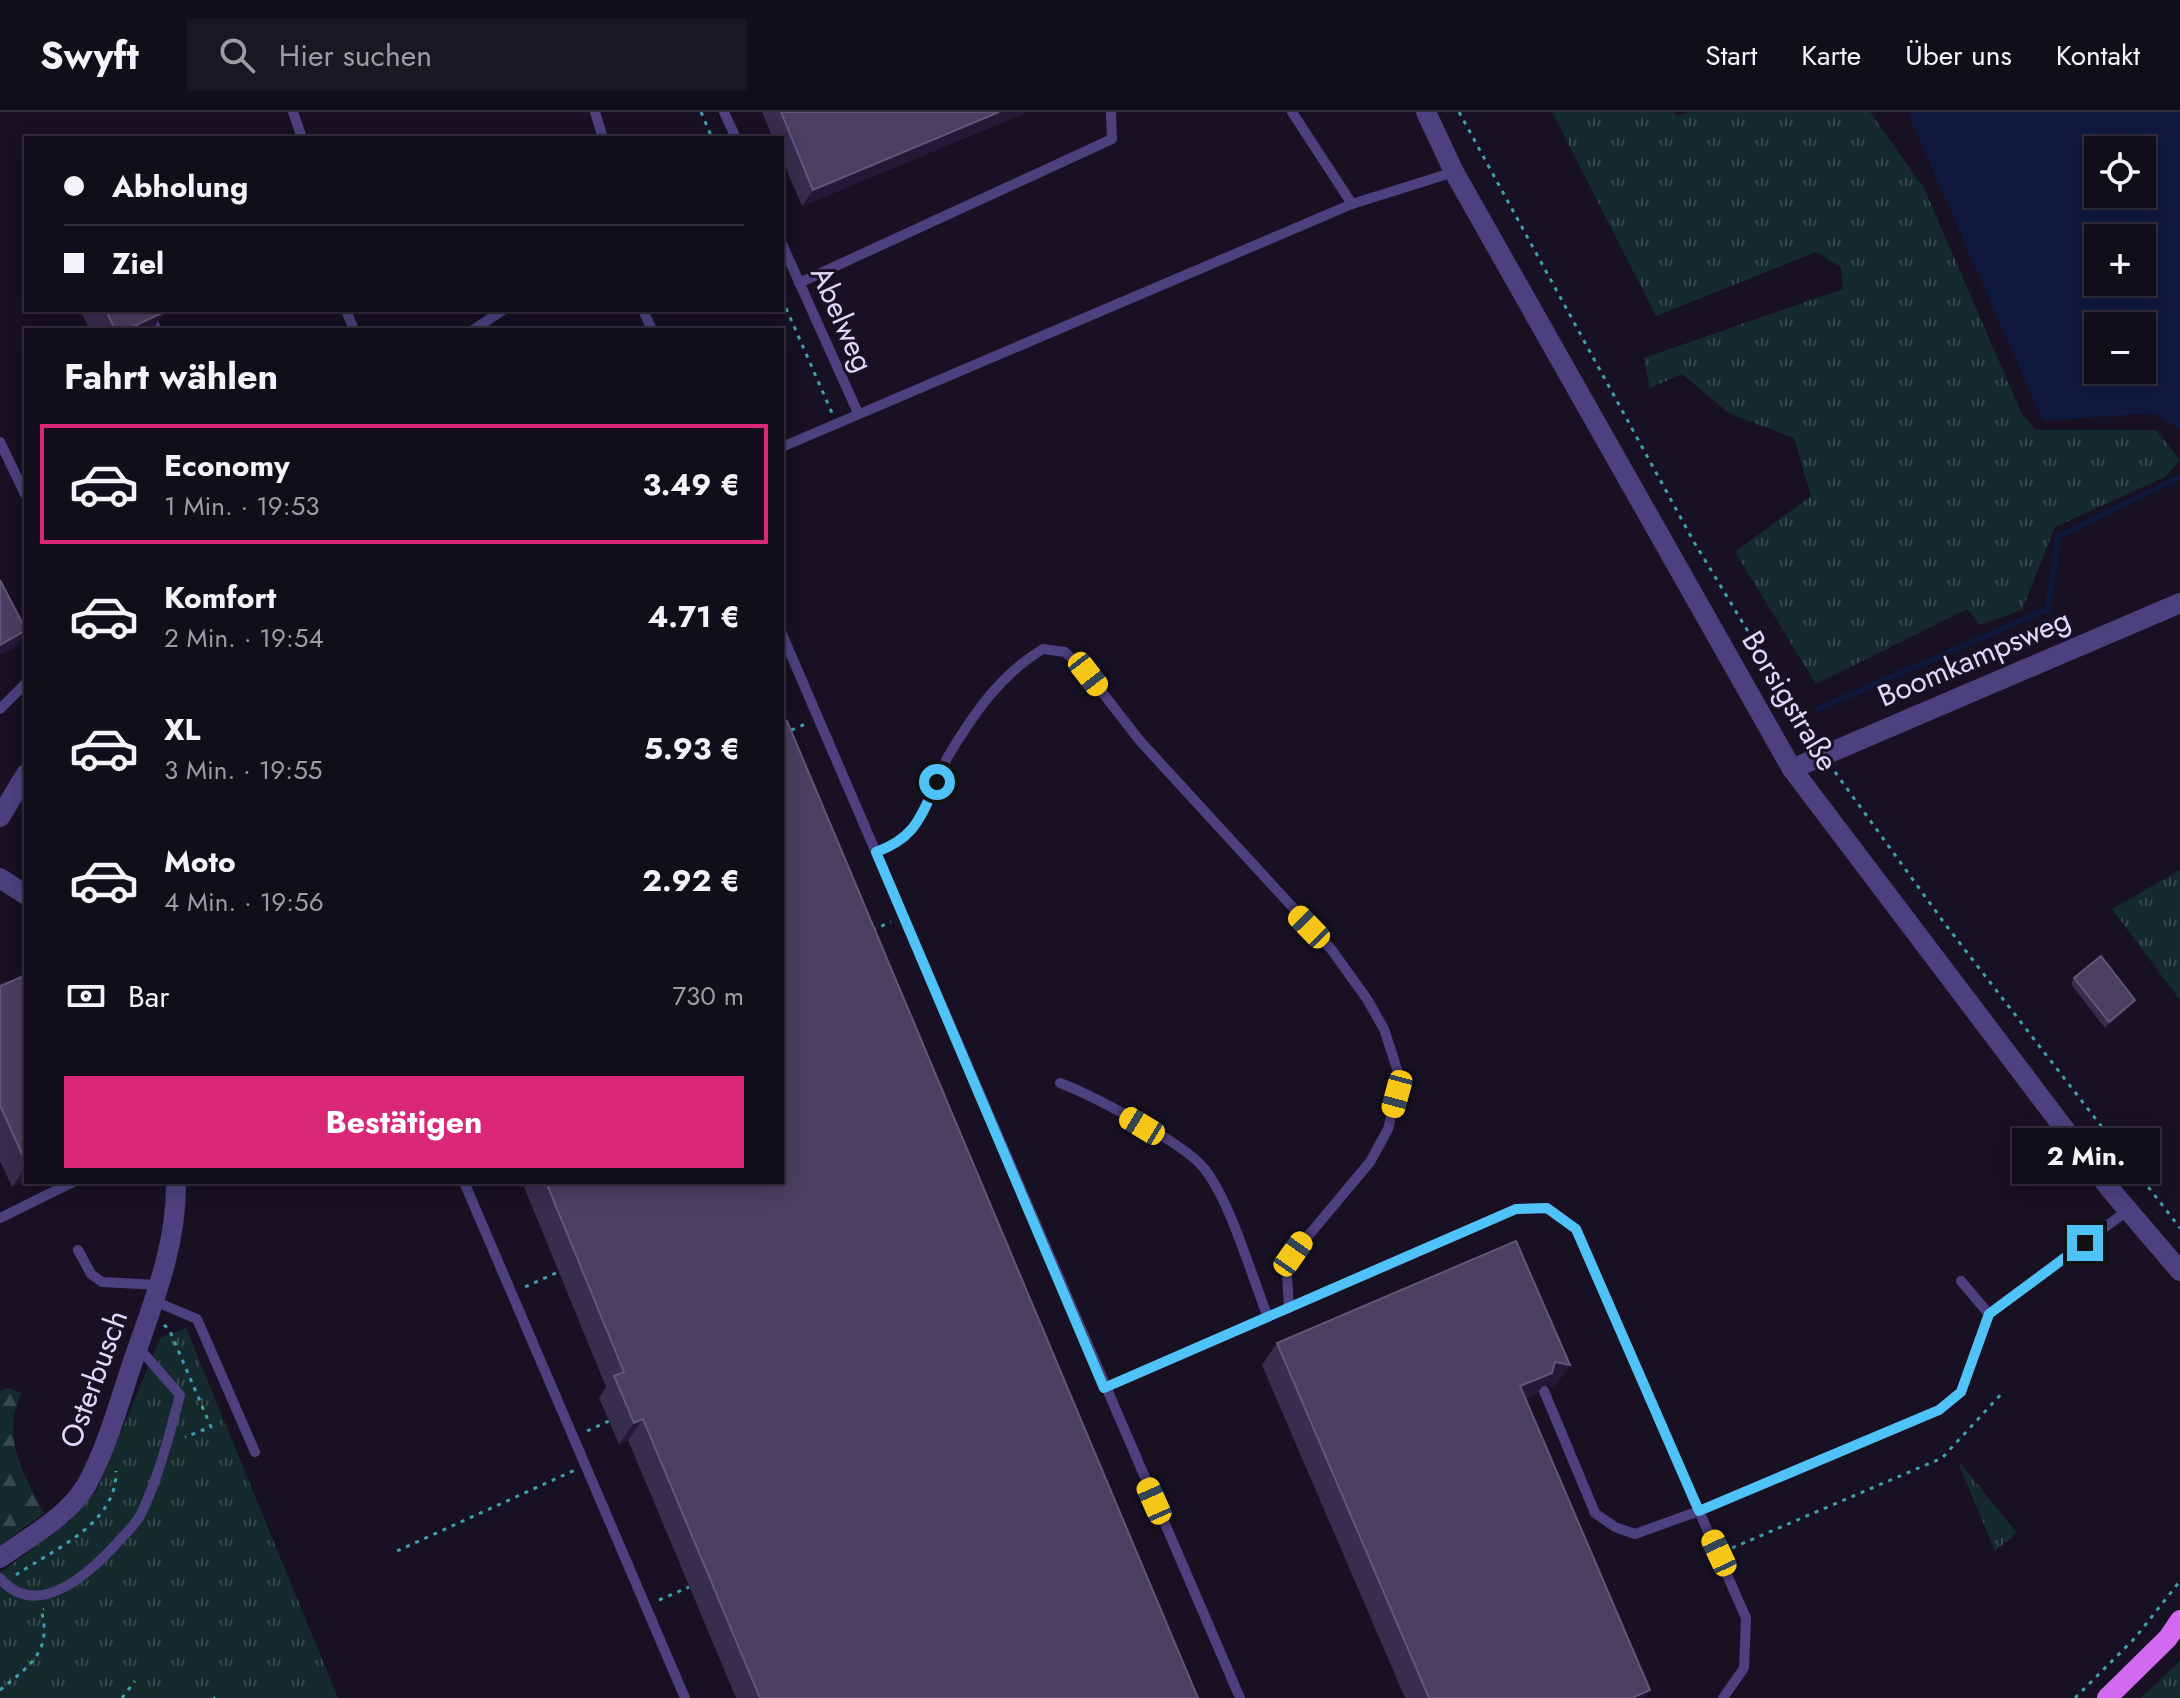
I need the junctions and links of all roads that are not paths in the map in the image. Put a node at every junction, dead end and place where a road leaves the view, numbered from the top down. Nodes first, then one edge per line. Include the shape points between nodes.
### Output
1 (293, 112) edge
2 (595, 112) edge
3 (724, 112) edge
4 (1111, 112) edge
5 (1292, 112) edge
6 (1426, 112) edge
7 (301, 136) edge
8 (602, 136) edge
9 (735, 136) edge
10 (1454, 172) junction
11 (1352, 204) junction
12 (784, 249) edge
13 (799, 283) junction
14 (500, 312) edge
15 (476, 328) edge
16 (858, 413) junction
17 (0, 442) edge
18 (784, 446) edge
19 (24, 492) edge
20 (2180, 603) edge
21 (784, 639) edge
22 (24, 685) edge
23 (0, 709) edge
24 (1792, 769) junction
25 (24, 777) edge
26 (0, 817) edge
27 (876, 852) junction
28 (0, 878) edge
29 (24, 894) edge
30 (1060, 1083) dead end
31 (69, 1184) edge
32 (176, 1184) edge
33 (465, 1184) edge
34 (2128, 1210) junction
35 (0, 1218) edge
36 (78, 1250) dead end
37 (2180, 1271) edge
38 (1961, 1281) dead end
39 (156, 1293) junction
40 (1289, 1308) junction
41 (1989, 1314) junction
42 (1268, 1317) junction
43 (138, 1347) junction
44 (1104, 1388) junction
45 (1544, 1391) edge
46 (255, 1452) dead end
47 (1699, 1511) junction
48 (0, 1558) edge
49 (0, 1578) edge
50 (2180, 1620) edge
51 (685, 1698) edge
52 (1240, 1698) edge
53 (1723, 1698) edge
54 (2107, 1698) edge

1 - 7 lane
2 - 8 lane
3 - 9 lane
4 - 13 lane via 1112,139
5 - 11 lane
6 - 10 street, Borsigstraße
10 - 11 lane
10 - 24 street, Borsigstraße
11 - 16 lane
12 - 13 lane, Abelweg
13 - 16 lane, Abelweg
14 - 15 lane
16 - 18 lane
17 - 19 lane
20 - 24 street, Boomkampsweg
21 - 27 lane
22 - 23 lane
24 - 34 street, Borsigstraße
25 - 26 street
27 - 40 lane via 911,833 949,756 988,696 1017,664 1043,649 1065,652 1088,674 1140,741 1331,949 1384,1029 1398,1072 1388,1129 1370,1162 1293,1254 1287,1274
27 - 44 lane
28 - 29 street
30 - 42 lane via 1087,1093 1202,1165 1216,1187
31 - 35 lane
32 - 39 street, Osterbusch via 177,1220
33 - 51 lane
34 - 37 street, Borsigstraße
34 - 41 lane
36 - 39 lane via 102,1282
38 - 41 lane
39 - 43 street, Osterbusch
39 - 46 lane via 197,1319
40 - 42 lane
40 - 47 lane via 1516,1209 1547,1208 1576,1229
41 - 47 lane via 1961,1392 1939,1410
42 - 44 lane
43 - 48 street, Osterbusch via 87,1485 67,1509
43 - 49 lane via 180,1395 140,1517 98,1564 59,1592 26,1596
44 - 52 lane
45 - 47 lane via 1595,1513 1635,1534
47 - 53 lane via 1746,1618 1744,1668
50 - 54 main road

